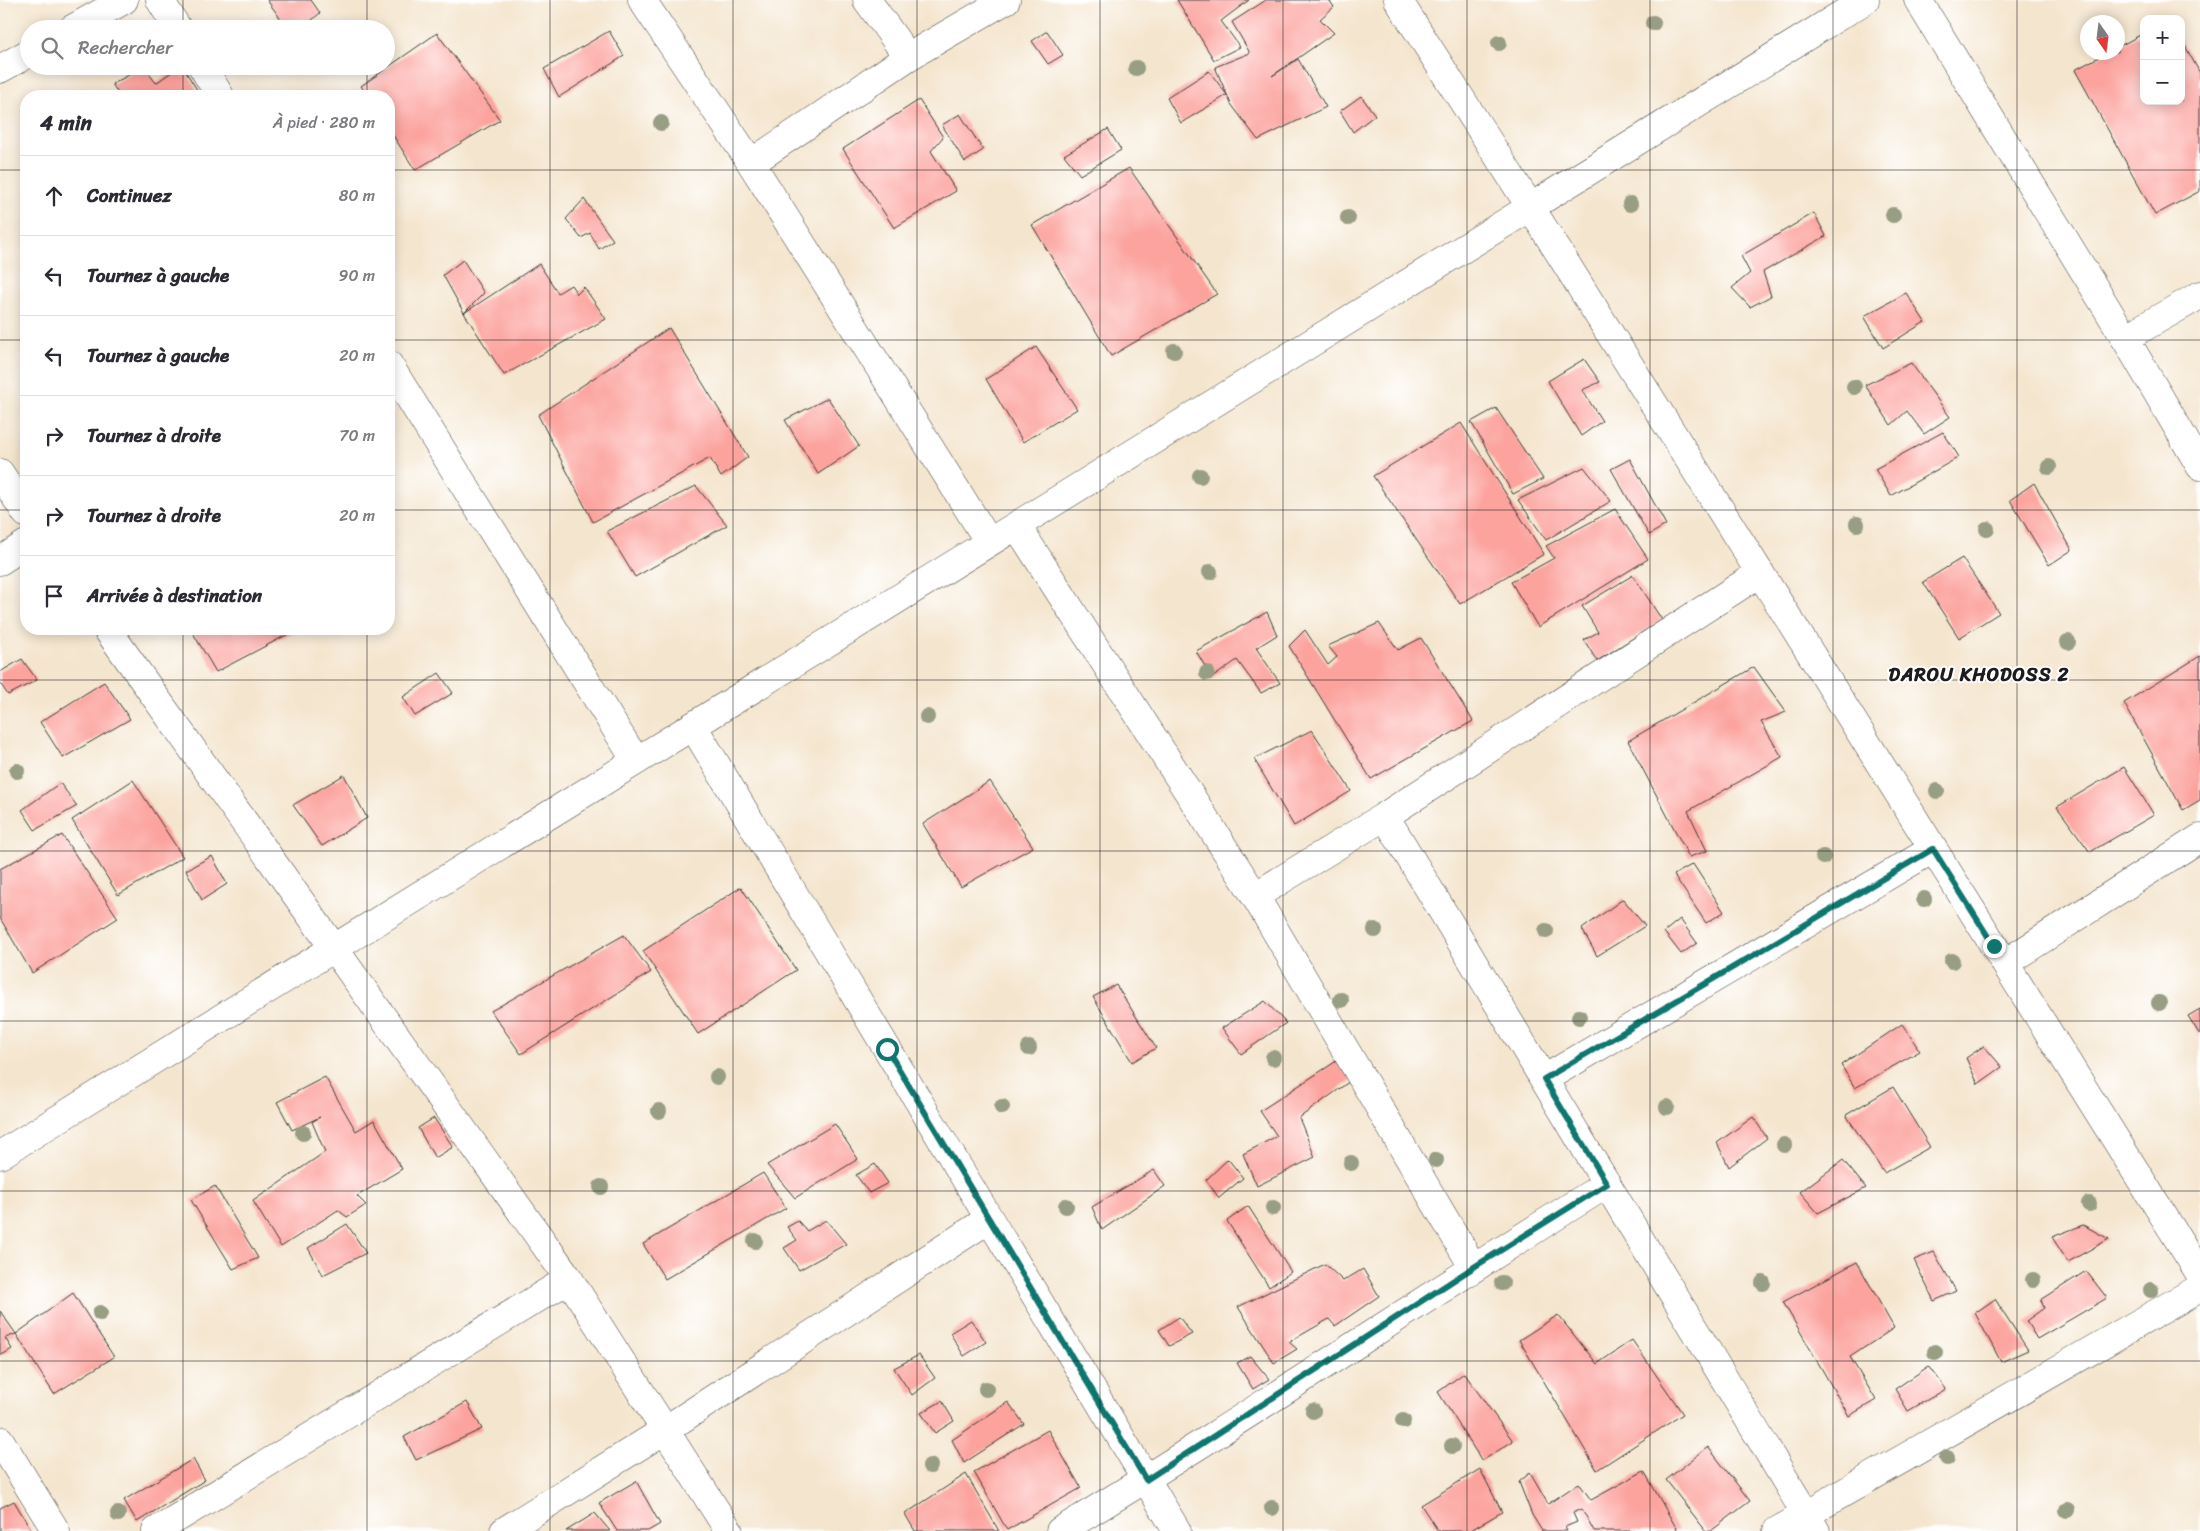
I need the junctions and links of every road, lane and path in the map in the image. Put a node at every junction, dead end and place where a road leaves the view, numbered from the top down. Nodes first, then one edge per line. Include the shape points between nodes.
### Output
1 (124, 0) edge
2 (160, 0) edge
3 (642, 0) edge
4 (867, 0) edge
5 (1006, 0) edge
6 (1398, 0) edge
7 (1865, 0) edge
8 (1918, 0) edge
9 (1832, 9) edge
10 (88, 20) edge
11 (172, 20) edge
12 (20, 58) edge
13 (908, 58) junction
14 (0, 69) edge
15 (207, 75) edge
16 (216, 90) edge
17 (751, 163) junction
18 (1531, 208) junction
19 (2200, 295) edge
20 (2125, 338) junction
21 (395, 375) edge
22 (2200, 466) edge
23 (0, 473) edge
24 (20, 504) edge
25 (1017, 526) junction
26 (989, 542) junction
27 (20, 548) edge
28 (0, 561) edge
29 (1760, 573) junction
30 (111, 635) edge
31 (693, 726) junction
32 (636, 761) junction
33 (1385, 816) junction
34 (2200, 838) edge
35 (1933, 849) junction
36 (1255, 896) junction
37 (333, 949) junction
38 (2005, 963) junction
39 (1544, 1079) junction
40 (0, 1156) edge
41 (1607, 1184) junction
42 (989, 1219) junction
43 (1474, 1267) junction
44 (2200, 1274) edge
45 (569, 1280) junction
46 (2200, 1288) edge
47 (665, 1430) junction
48 (0, 1440) edge
49 (1146, 1480) junction
50 (1811, 1522) edge
51 (56, 1531) edge
52 (156, 1531) edge
53 (504, 1531) edge
54 (729, 1531) edge
55 (1060, 1531) edge
56 (1177, 1531) edge
57 (1777, 1531) edge

1 - 10 street
2 - 11 street
3 - 17 street
4 - 13 street
5 - 13 street
6 - 18 street
7 - 9 street
8 - 20 street
9 - 18 street
12 - 14 street
13 - 17 street
15 - 16 street
17 - 26 street
18 - 25 street
18 - 29 street
19 - 20 street
20 - 22 street
21 - 32 street
23 - 24 street
25 - 26 street
25 - 36 street
26 - 31 street
27 - 28 street
29 - 33 street
29 - 35 street
30 - 37 street
31 - 32 street
31 - 42 street
32 - 37 street
33 - 36 street
33 - 39 street
34 - 38 street
35 - 38 street
35 - 39 street
36 - 43 street
37 - 40 street
37 - 45 street
38 - 44 street
39 - 41 street
41 - 43 street
41 - 50 street
42 - 47 street
42 - 49 street
43 - 49 street
45 - 47 street
45 - 52 street
46 - 50 street
47 - 53 street
47 - 54 street
48 - 51 street
49 - 55 street
49 - 56 street
50 - 57 street

